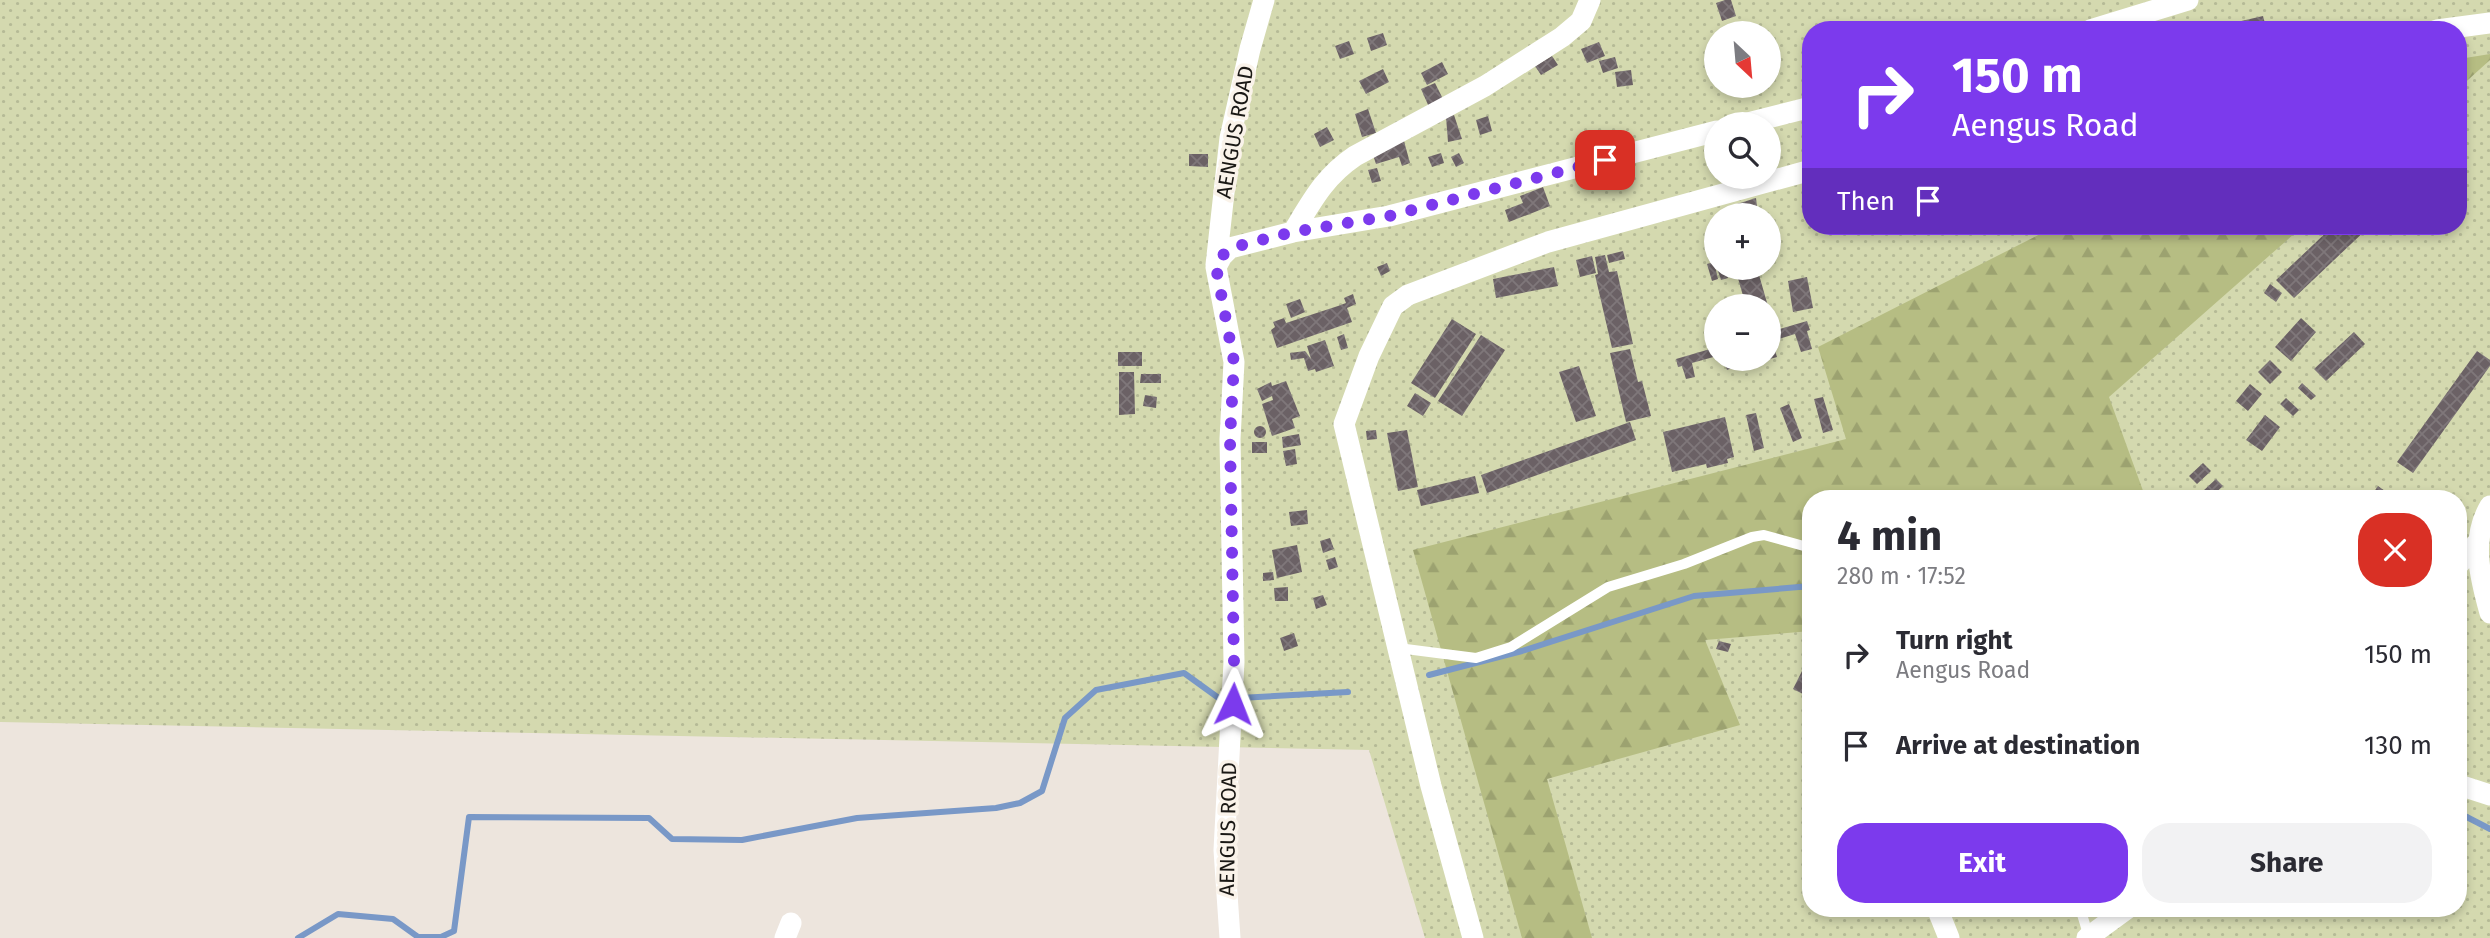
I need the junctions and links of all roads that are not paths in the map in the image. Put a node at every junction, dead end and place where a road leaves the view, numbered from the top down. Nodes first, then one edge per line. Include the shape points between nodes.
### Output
1 (1264, 0) edge
2 (1590, 0) edge
3 (2188, 0) edge
4 (2119, 21) edge
5 (2490, 23) edge
6 (2467, 26) edge
7 (1802, 109) edge
8 (1781, 115) edge
9 (1704, 134) edge
10 (1802, 172) edge
11 (1293, 232) junction
12 (1216, 267) junction
13 (2490, 506) edge
14 (2477, 543) junction
15 (1802, 546) edge
16 (2467, 555) edge
17 (2490, 613) edge
18 (1398, 648) junction
19 (2467, 788) edge
20 (2490, 795) edge
21 (1941, 917) edge
22 (2083, 917) edge
23 (2116, 917) edge
24 (1230, 938) edge
25 (1473, 938) edge
26 (1949, 938) edge
27 (2089, 938) edge

1 - 12 street, AENGUS ROAD via 1230,138
2 - 11 street via 1581,21 1562,37 1336,169
3 - 4 street
5 - 6 street
7 - 8 street
9 - 11 street via 1389,216
10 - 18 street via 1548,242 1408,295 1394,306 1369,356 1345,424
11 - 12 street via 1230,248
12 - 24 street, AENGUS ROAD via 1234,362 1230,439 1233,721 1224,850
13 - 14 street
14 - 16 street
14 - 17 street via 2479,573
15 - 18 lane via 1764,535 1752,537 1608,587 1493,654 1476,658
18 - 25 street
19 - 20 street
21 - 26 street
22 - 27 lane
23 - 27 street

